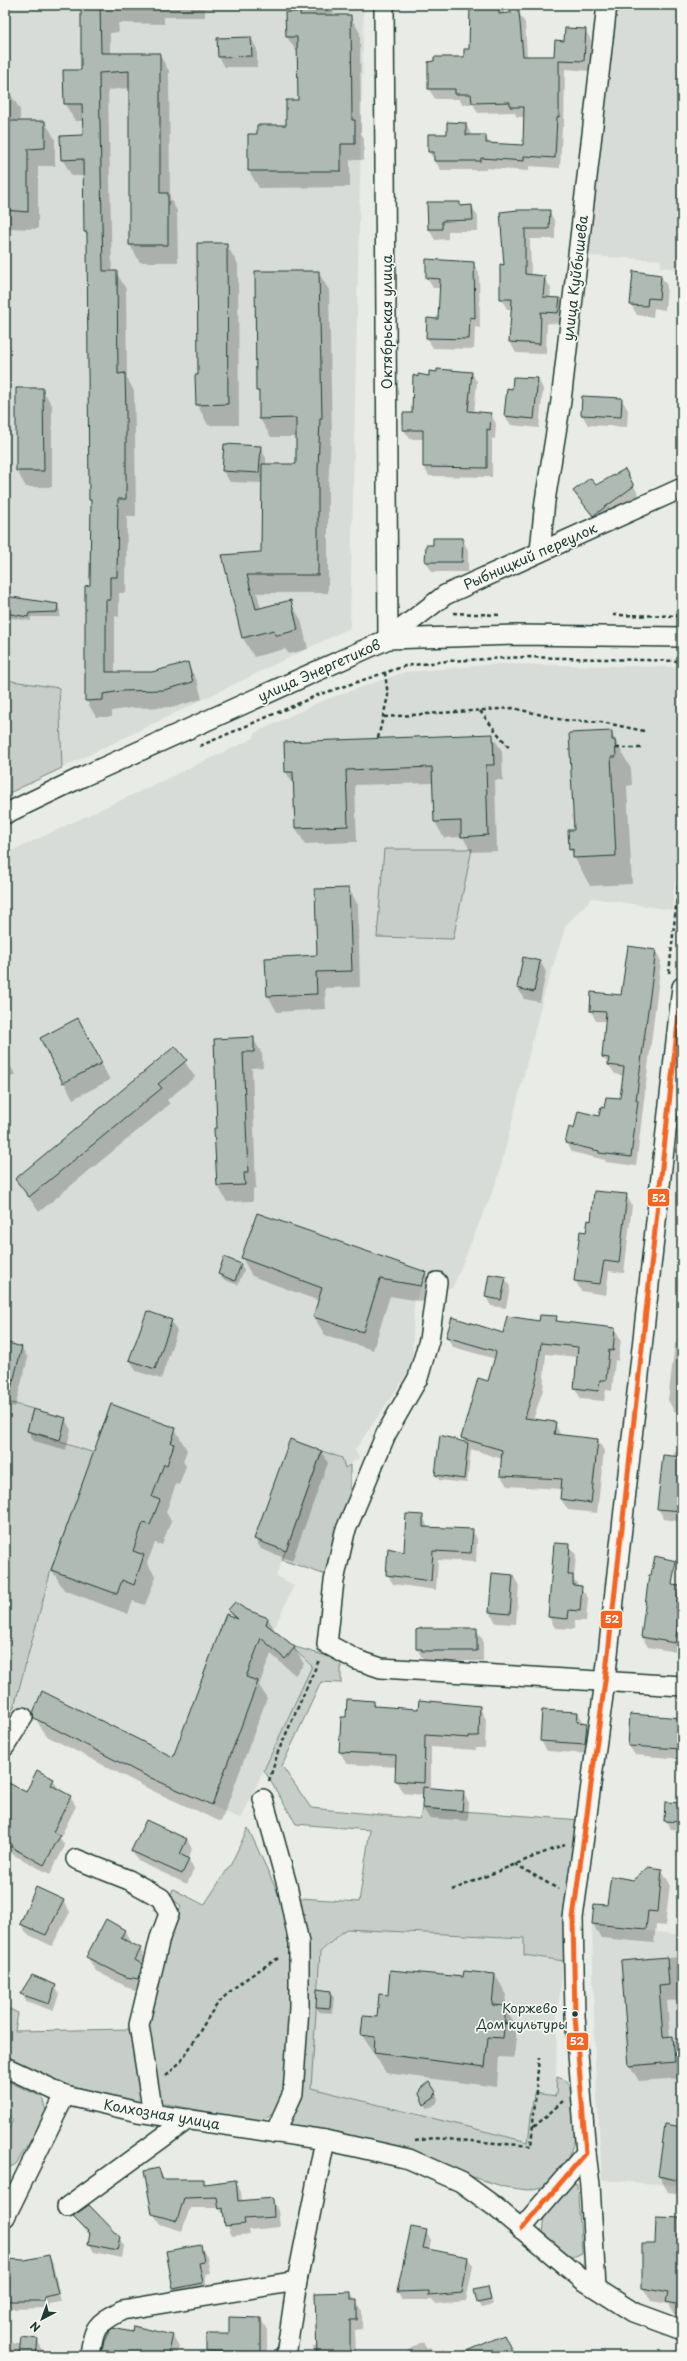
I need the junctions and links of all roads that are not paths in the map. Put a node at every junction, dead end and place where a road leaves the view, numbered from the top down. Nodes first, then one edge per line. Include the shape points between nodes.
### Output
1 (384, 5) edge
2 (607, 5) edge
3 (682, 488) edge
4 (540, 551) junction
5 (682, 637) edge
6 (388, 639) junction
7 (5, 814) edge
8 (682, 987) edge
9 (674, 1150) edge
10 (437, 1282) dead end
11 (605, 1681) junction
12 (682, 1686) edge
13 (22, 1717) dead end
14 (5, 1746) edge
15 (263, 1799) road end
16 (76, 1859) dead end
17 (5, 2067) edge
18 (65, 2095) junction
19 (153, 2114) junction
20 (188, 2119) junction
21 (275, 2133) junction
22 (325, 2140) junction
23 (586, 2154) junction
24 (67, 2207) dead end
25 (5, 2218) edge
26 (521, 2229) junction
27 (297, 2281) junction
28 (596, 2288) junction
29 (682, 2330) edge
30 (90, 2356) edge
31 (286, 2356) edge

1 - 6 street, Октябрьская улица
2 - 4 street, улица Куйбышева via 562,393
3 - 4 street, Рыбницкий переулок
4 - 6 street, Рыбницкий переулок via 445,595
5 - 6 street, улица Энергетиков via 516,635
6 - 7 street, улица Энергетиков
8 - 9 street
9 - 11 street
10 - 11 street via 429,1340 418,1378 386,1434 345,1532 334,1581 327,1644 357,1660 381,1668
11 - 12 street
11 - 23 street via 573,1918 576,2025
13 - 14 street
15 - 21 street via 287,1885 299,1945 299,2008 293,2093
16 - 19 street via 129,1880 161,1898 169,1914 160,1938 139,2025
17 - 18 street, Колхозная улица
18 - 19 street, Колхозная улица
18 - 25 street
19 - 20 street, Колхозная улица
20 - 21 street, Колхозная улица
20 - 24 street
21 - 22 street, Колхозная улица
22 - 26 street, Колхозная улица via 408,2159 461,2182
22 - 27 street
23 - 26 street
23 - 28 street
26 - 28 street, Колхозная улица
27 - 30 street via 122,2310 100,2323 92,2339
27 - 31 street
28 - 29 street, Колхозная улица via 633,2312

